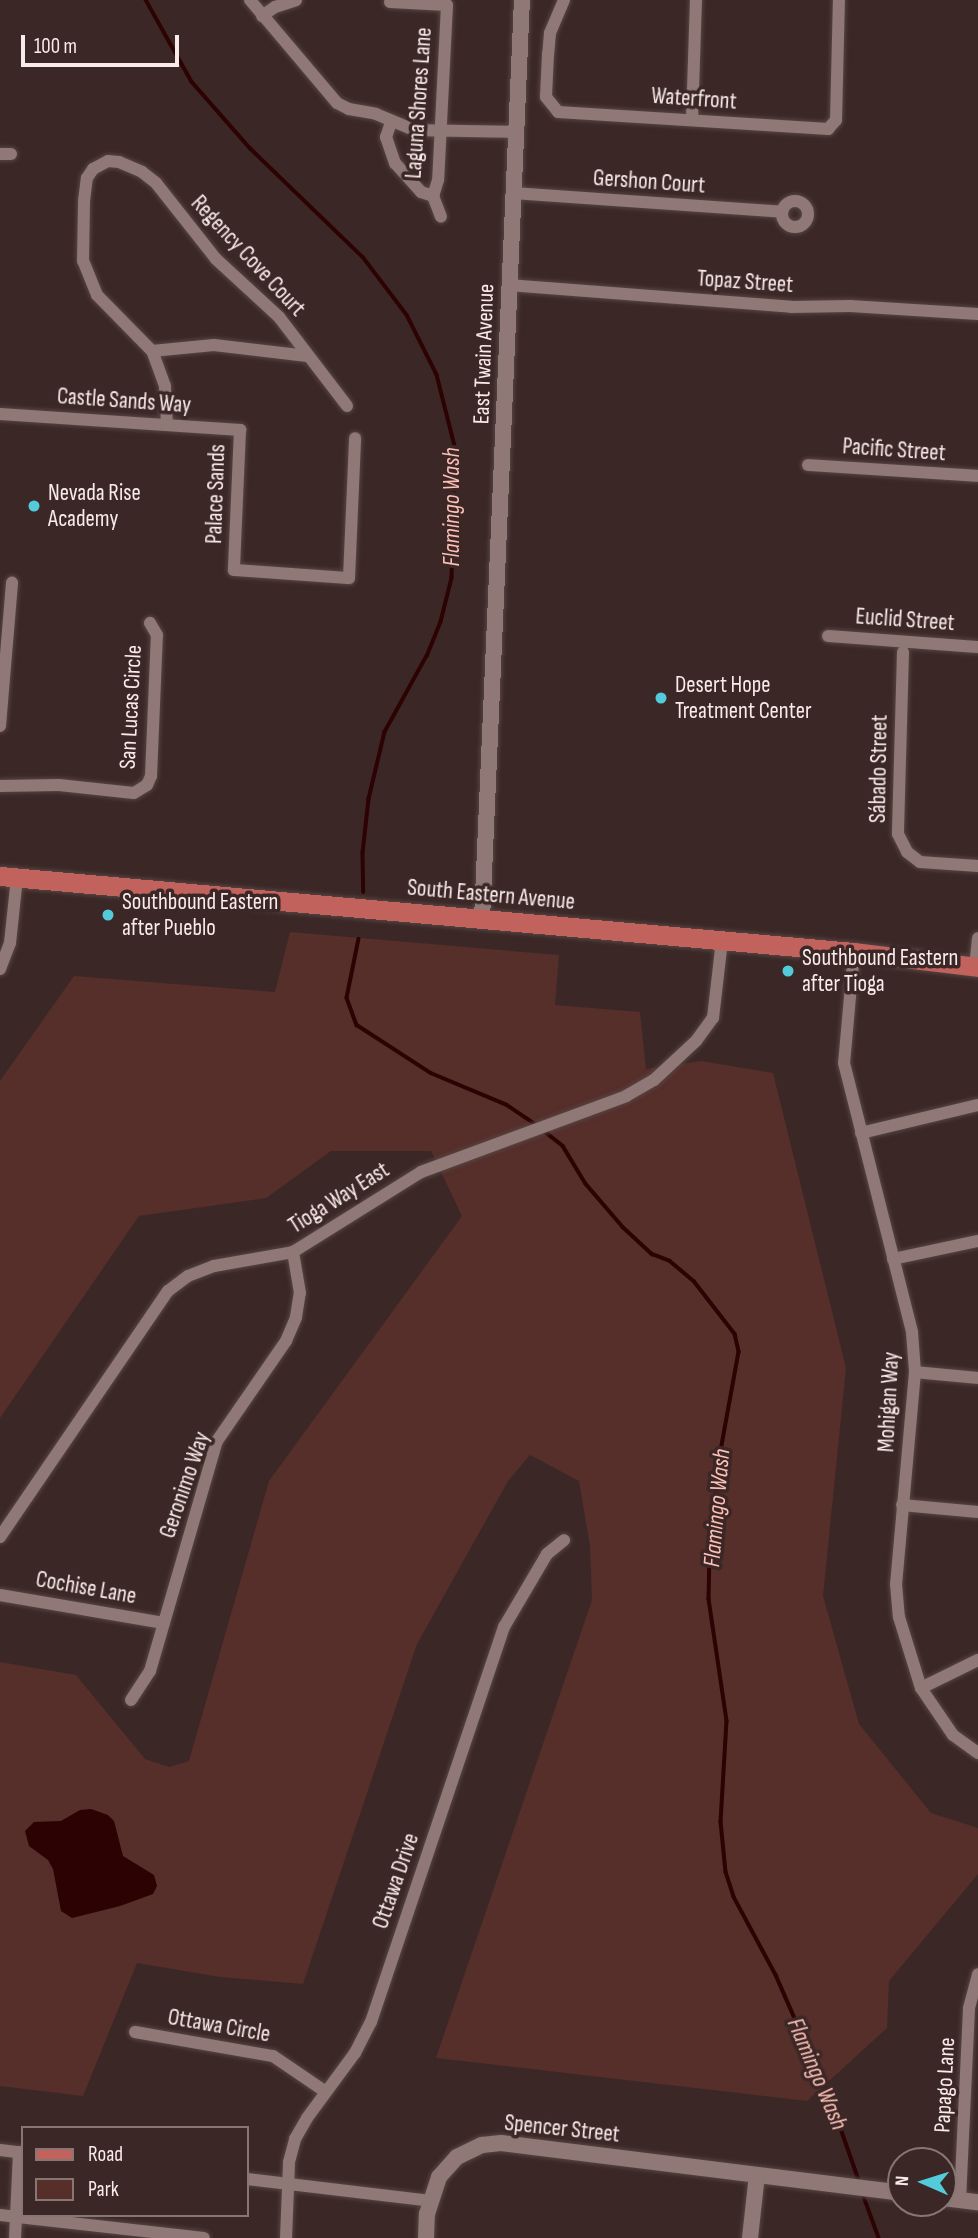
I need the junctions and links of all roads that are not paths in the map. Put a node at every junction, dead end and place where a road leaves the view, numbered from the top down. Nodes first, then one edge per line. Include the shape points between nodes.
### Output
1 (250, 0) edge
2 (296, 0) edge
3 (522, 0) edge
4 (564, 0) edge
5 (696, 0) edge
6 (839, 0) edge
7 (390, 2) dead end
8 (262, 16) junction
9 (692, 120) junction
10 (391, 122) junction
11 (441, 129) junction
12 (516, 132) junction
13 (513, 193) junction
14 (432, 196) junction
15 (782, 212) dead end
16 (441, 217) dead end
17 (508, 285) junction
18 (978, 314) edge
19 (152, 351) junction
20 (307, 356) junction
21 (347, 406) dead end
22 (2, 415) edge
23 (167, 425) junction
24 (240, 430) joint
25 (355, 438) dead end
26 (808, 465) dead end
27 (978, 476) edge
28 (12, 583) dead end
29 (150, 623) dead end
30 (828, 636) dead end
31 (978, 647) edge
32 (903, 652) dead end
33 (0, 726) edge
34 (0, 786) edge
35 (978, 866) edge
36 (8, 877) edge
37 (482, 919) junction
38 (978, 938) edge
39 (722, 940) junction
40 (854, 952) junction
41 (977, 967) edge
42 (0, 969) edge
43 (978, 1105) edge
44 (862, 1133) junction
45 (978, 1241) edge
46 (293, 1252) junction
47 (893, 1259) junction
48 (915, 1372) junction
49 (978, 1378) edge
50 (902, 1505) junction
51 (978, 1511) edge
52 (0, 1537) edge
53 (564, 1540) dead end
54 (0, 1595) edge
55 (164, 1623) junction
56 (978, 1660) edge
57 (921, 1688) junction
58 (131, 1700) dead end
59 (978, 1753) edge
60 (978, 1974) edge
61 (135, 2032) dead end
62 (326, 2092) junction
63 (0, 2150) edge
64 (21, 2152) edge
65 (757, 2175) junction
66 (248, 2179) edge
67 (288, 2184) junction
68 (887, 2191) edge
69 (957, 2200) edge
70 (960, 2200) junction
71 (430, 2201) junction
72 (978, 2202) edge
73 (0, 2215) edge
74 (16, 2217) junction
75 (150, 2235) edge
76 (15, 2238) edge
77 (204, 2238) edge
78 (286, 2238) edge
79 (426, 2238) edge
80 (750, 2238) edge

1 - 8 street
2 - 8 street via 275,6
3 - 12 street, East Twain Avenue
4 - 9 street, Waterfront via 548,54 546,97 558,111
5 - 9 street
6 - 9 street, Waterfront via 836,120 828,129
7 - 11 street, Laguna Shores Lane via 447,5
8 - 10 street via 337,103
10 - 11 street via 414,130
10 - 14 street via 386,137 395,163 421,192
11 - 12 street
11 - 14 street, Laguna Shores Lane via 438,180
12 - 13 street, East Twain Avenue
13 - 15 street, Gershon Court
13 - 17 street, East Twain Avenue
14 - 16 street, Laguna Shores Lane
17 - 18 street, Topaz Street via 791,307
17 - 37 street, East Twain Avenue via 503,503
19 - 20 street, Regency Cove Court via 214,345
19 - 20 street, Regency Cove Court via 97,295 83,261 87,178 108,161 142,172 156,183 216,259 279,317
19 - 23 street, Regency Cove Court via 164,386
20 - 21 street
22 - 23 street, Castle Sands Way
23 - 24 street, Castle Sands Way
24 - 25 street, Palace Sands via 234,570 349,578
26 - 27 street, Pacific Street
28 - 33 street
29 - 34 street, San Lucas Circle via 157,635 151,776 141,791
30 - 31 street, Euclid Street
32 - 35 street, Sábado Street via 898,834 907,852 920,862
36 - 37 main road, South Eastern Avenue
36 - 42 street via 10,943
37 - 39 main road, South Eastern Avenue
38 - 41 street
39 - 40 main road, South Eastern Avenue
39 - 46 street, Tioga Way East via 713,1018 696,1041 654,1080 626,1096 421,1172
40 - 41 main road, South Eastern Avenue
40 - 44 street, Mohigan Way via 844,1063
43 - 44 street
44 - 47 street, Mohigan Way
45 - 47 street
46 - 52 street, Tioga Way East via 214,1266 188,1276 168,1291
46 - 55 street, Geronimo Way via 300,1293 296,1318 286,1342 217,1441
47 - 48 street, Mohigan Way via 912,1332
48 - 49 street
48 - 50 street, Mohigan Way
50 - 51 street
50 - 57 street, Mohigan Way via 896,1584 899,1617
53 - 62 street, Ottawa Drive via 540,1563 504,1627 371,2022
54 - 55 street, Cochise Lane
55 - 58 street, Geronimo Way via 150,1671
56 - 57 street
57 - 59 street, Mohigan Way via 953,1735
60 - 70 street, Papago Lane via 969,2008
61 - 62 street, Ottawa Circle via 273,2056
62 - 67 street, Ottawa Drive via 295,2139
63 - 64 street
64 - 74 street
65 - 68 street, Spencer Street
65 - 71 street, Spencer Street via 501,2143 482,2145 457,2157 439,2176
65 - 80 street
66 - 67 street
67 - 71 street
67 - 78 street, Ottawa Drive
69 - 70 street
70 - 72 street
71 - 79 street
73 - 74 street
74 - 75 street
74 - 76 street
75 - 77 street

